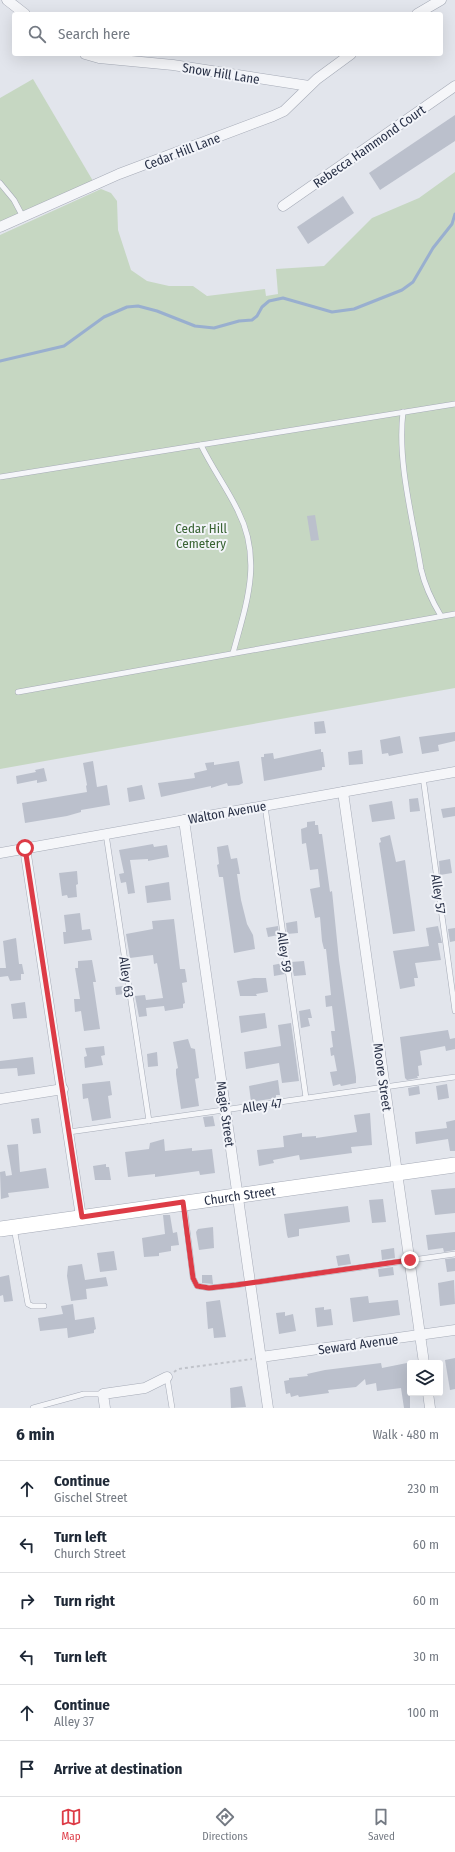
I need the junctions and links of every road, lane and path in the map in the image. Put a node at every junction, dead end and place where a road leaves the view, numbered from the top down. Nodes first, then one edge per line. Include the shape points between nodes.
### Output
1 (7, 0) edge
2 (441, 0) edge
3 (22, 12) edge
4 (420, 12) edge
5 (92, 56) edge
6 (348, 56) edge
7 (309, 86) junction
8 (455, 86) edge
9 (0, 183) edge
10 (283, 206) dead end
11 (23, 217) junction
12 (0, 228) edge
13 (455, 404) edge
14 (403, 412) junction
15 (201, 445) junction
16 (0, 477) edge
17 (455, 614) edge
18 (441, 616) junction
19 (233, 653) junction
20 (18, 692) dead end
21 (455, 772) edge
22 (423, 777) junction
23 (343, 792) junction
24 (264, 806) junction
25 (184, 820) junction
26 (106, 834) junction
27 (25, 848) junction
28 (0, 853) edge
29 (455, 1011) edge
30 (455, 1077) edge
31 (384, 1087) junction
32 (63, 1089) junction
33 (306, 1098) junction
34 (0, 1099) edge
35 (226, 1110) junction
36 (149, 1120) junction
37 (69, 1132) junction
38 (455, 1165) edge
39 (398, 1173) junction
40 (238, 1195) junction
41 (183, 1202) junction
42 (82, 1217) junction
43 (7, 1228) edge
44 (455, 1254) edge
45 (410, 1260) junction
46 (250, 1283) junction
47 (44, 1306) dead end
48 (455, 1330) edge
49 (420, 1335) junction
50 (261, 1358) junction
51 (424, 1360) edge
52 (167, 1377) junction
53 (103, 1394) junction
54 (428, 1396) edge
55 (33, 1408) edge
56 (105, 1408) edge
57 (172, 1408) edge
58 (268, 1408) edge
59 (430, 1408) edge

1 - 3 street
2 - 4 street
5 - 7 street, Snow Hill Lane via 173,65
6 - 7 street, Cedar Hill Lane
7 - 11 street, Cedar Hill Lane via 289,106 273,116 119,174
8 - 10 street, Rebecca Hammond Court
9 - 11 lane via 14,200
11 - 12 street, Cedar Hill Lane
13 - 14 lane
14 - 15 lane
14 - 18 lane via 402,454 421,569 424,584
15 - 16 lane
15 - 19 lane via 239,512 249,546 252,567 250,588
17 - 18 lane
18 - 19 lane
19 - 20 lane
21 - 22 street, Walton Avenue
22 - 23 street, Walton Avenue
22 - 29 lane, Alley 57
23 - 24 street, Walton Avenue
23 - 31 street, Moore Street
24 - 25 street, Walton Avenue
24 - 33 lane, Alley 59
25 - 26 street, Walton Avenue
25 - 35 street, Magie Street
26 - 27 street, Walton Avenue
26 - 36 lane, Alley 63
27 - 28 street, Walton Avenue
27 - 32 street
30 - 31 lane, Alley 47
31 - 33 lane, Alley 47
31 - 39 street, Moore Street
32 - 34 street
32 - 37 street
33 - 35 lane, Alley 47
35 - 36 lane, Alley 47
35 - 40 street, Magie Street
36 - 37 lane, Alley 47
37 - 42 street
38 - 39 main road, Church Street
39 - 40 main road, Church Street
39 - 45 street, Moore Street
40 - 41 main road, Church Street
40 - 46 street, Magie Street
41 - 42 main road, Church Street
41 - 46 lane via 194,1283 209,1288
42 - 43 main road, Church Street
43 - 47 lane via 28,1304
44 - 45 lane
45 - 46 lane
45 - 49 street, Moore Street
46 - 50 street, Magie Street
48 - 49 street, Seward Avenue
49 - 50 street, Seward Avenue
49 - 51 street, Moore Street
50 - 52 path via 178,1369
50 - 58 street, Magie Street
52 - 53 street via 145,1388
52 - 57 lane
53 - 55 lane via 84,1394
53 - 56 street
54 - 59 street

